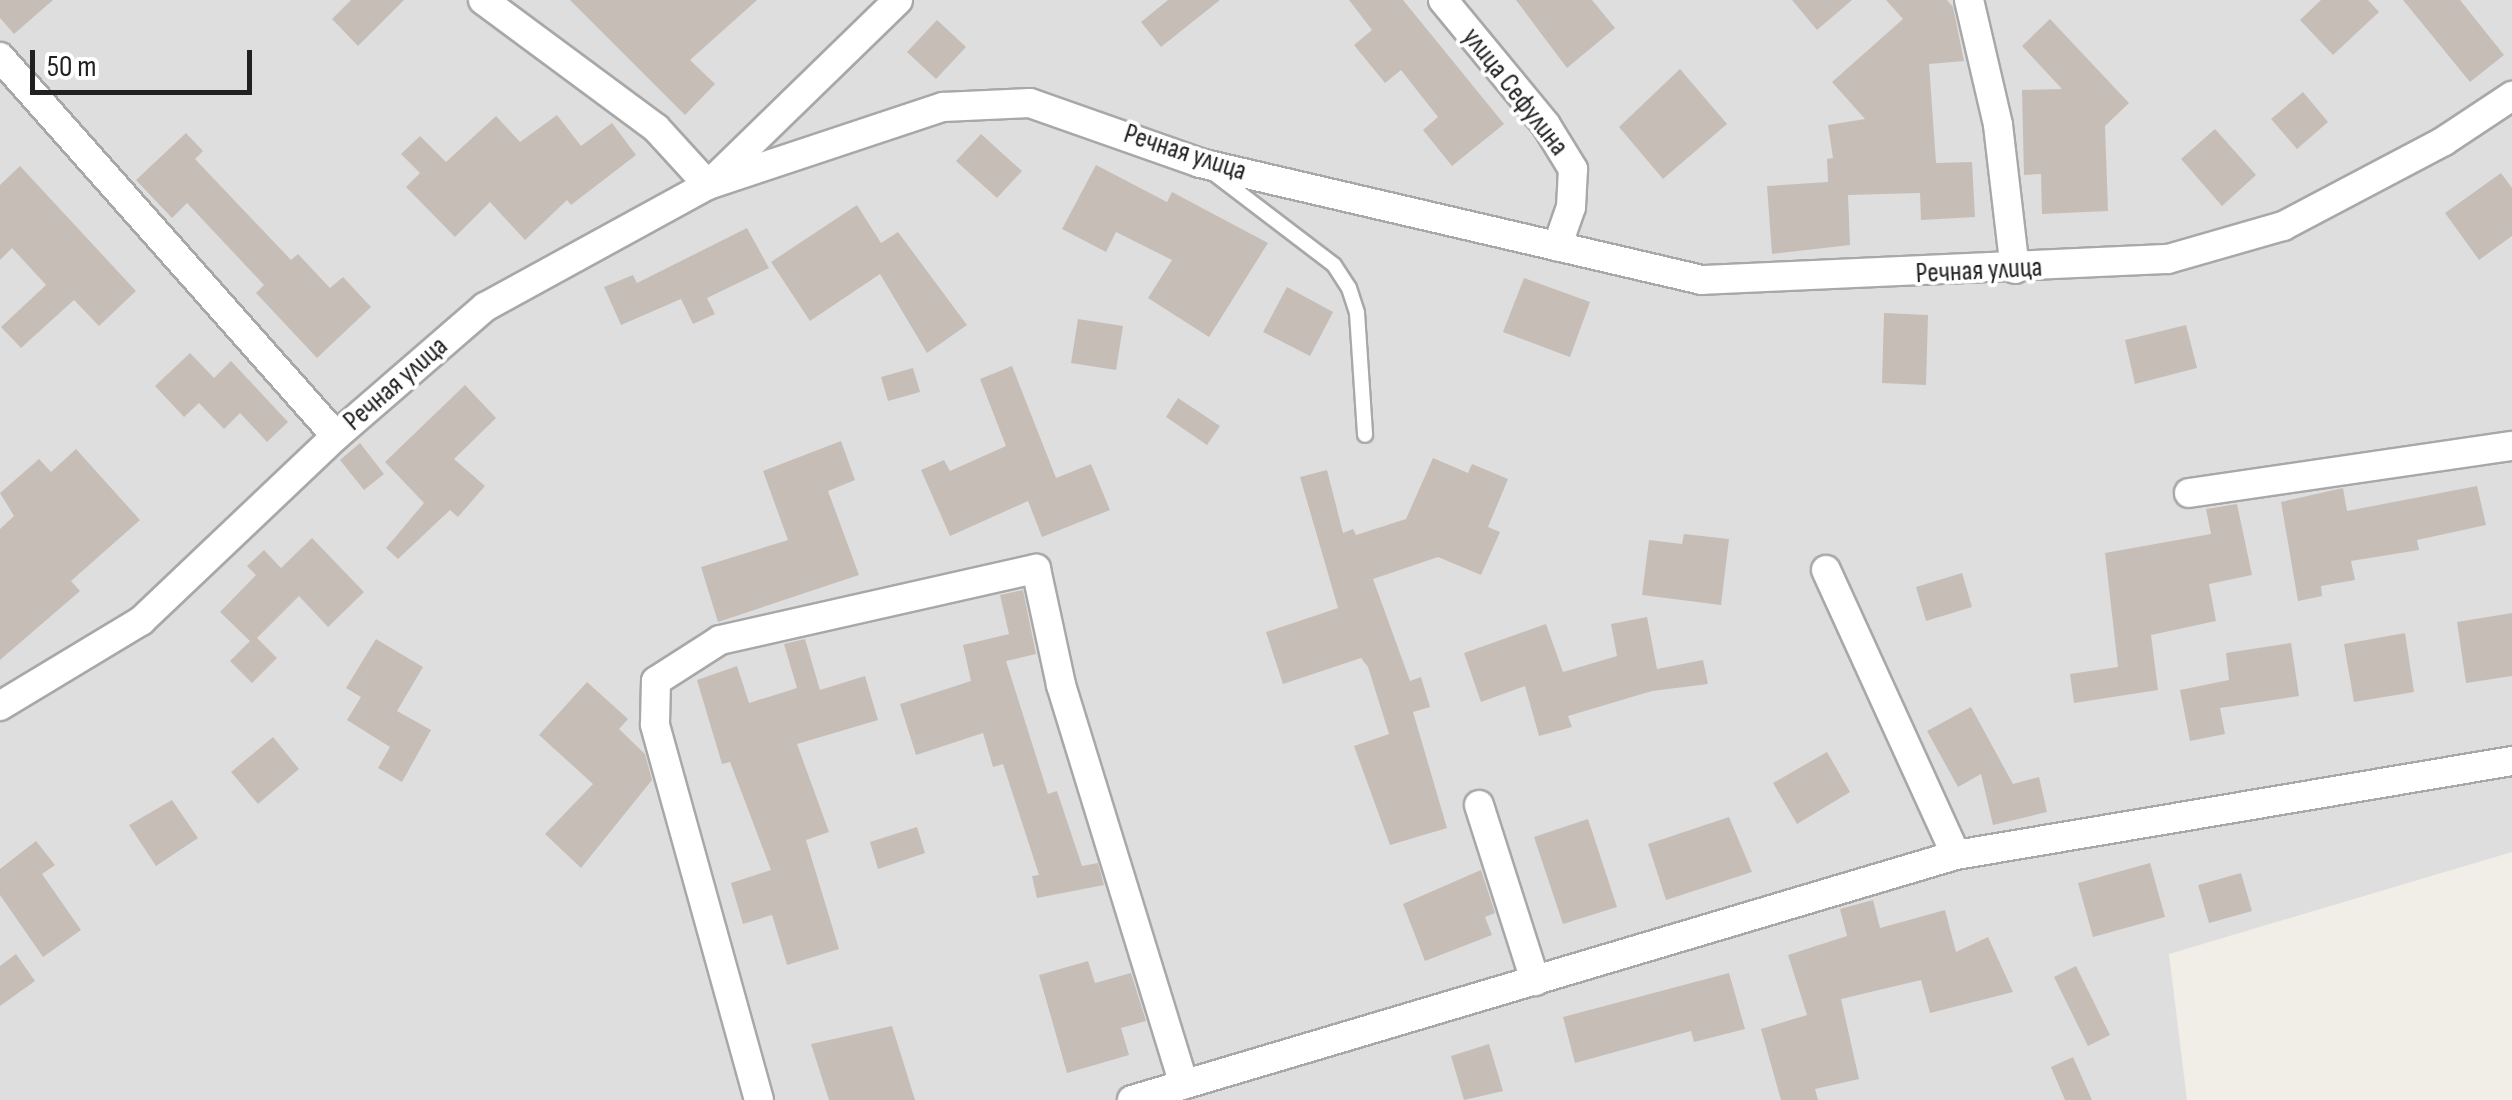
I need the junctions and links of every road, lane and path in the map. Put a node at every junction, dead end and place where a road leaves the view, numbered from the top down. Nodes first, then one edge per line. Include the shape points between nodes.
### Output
1 (483, 0) edge
2 (898, 0) edge
3 (1443, 0) edge
4 (1968, 0) edge
5 (0, 57) edge
6 (2512, 96) edge
7 (1200, 163) junction
8 (708, 185) junction
9 (1557, 247) junction
10 (2015, 269) junction
11 (1364, 435) dead end
12 (336, 436) junction
13 (2512, 446) edge
14 (2189, 493) dead end
15 (1826, 570) dead end
16 (0, 706) edge
17 (2512, 761) edge
18 (1479, 805) dead end
19 (1956, 855) junction
20 (1536, 981) junction
21 (1184, 1085) junction
22 (759, 1100) edge
23 (1132, 1100) edge

1 - 8 street via 656,128
2 - 8 street
3 - 9 street, улица Сефулина via 1546,125 1573,169 1571,207
4 - 10 street via 1998,125
5 - 12 street
6 - 10 street, Речная улица via 2283,226 2168,259
7 - 8 street, Речная улица via 1065,112 988,102 943,107
7 - 9 street, Речная улица
7 - 11 lane via 1334,265 1349,288 1357,313
8 - 12 street, Речная улица via 486,308
9 - 10 street, Речная улица via 1702,280
12 - 16 street, Речная улица via 141,621
13 - 14 street
15 - 19 street
17 - 19 street
18 - 20 street
19 - 20 street
20 - 21 street
21 - 22 street via 1060,686 1036,569 720,640 656,681 655,724
21 - 23 street

